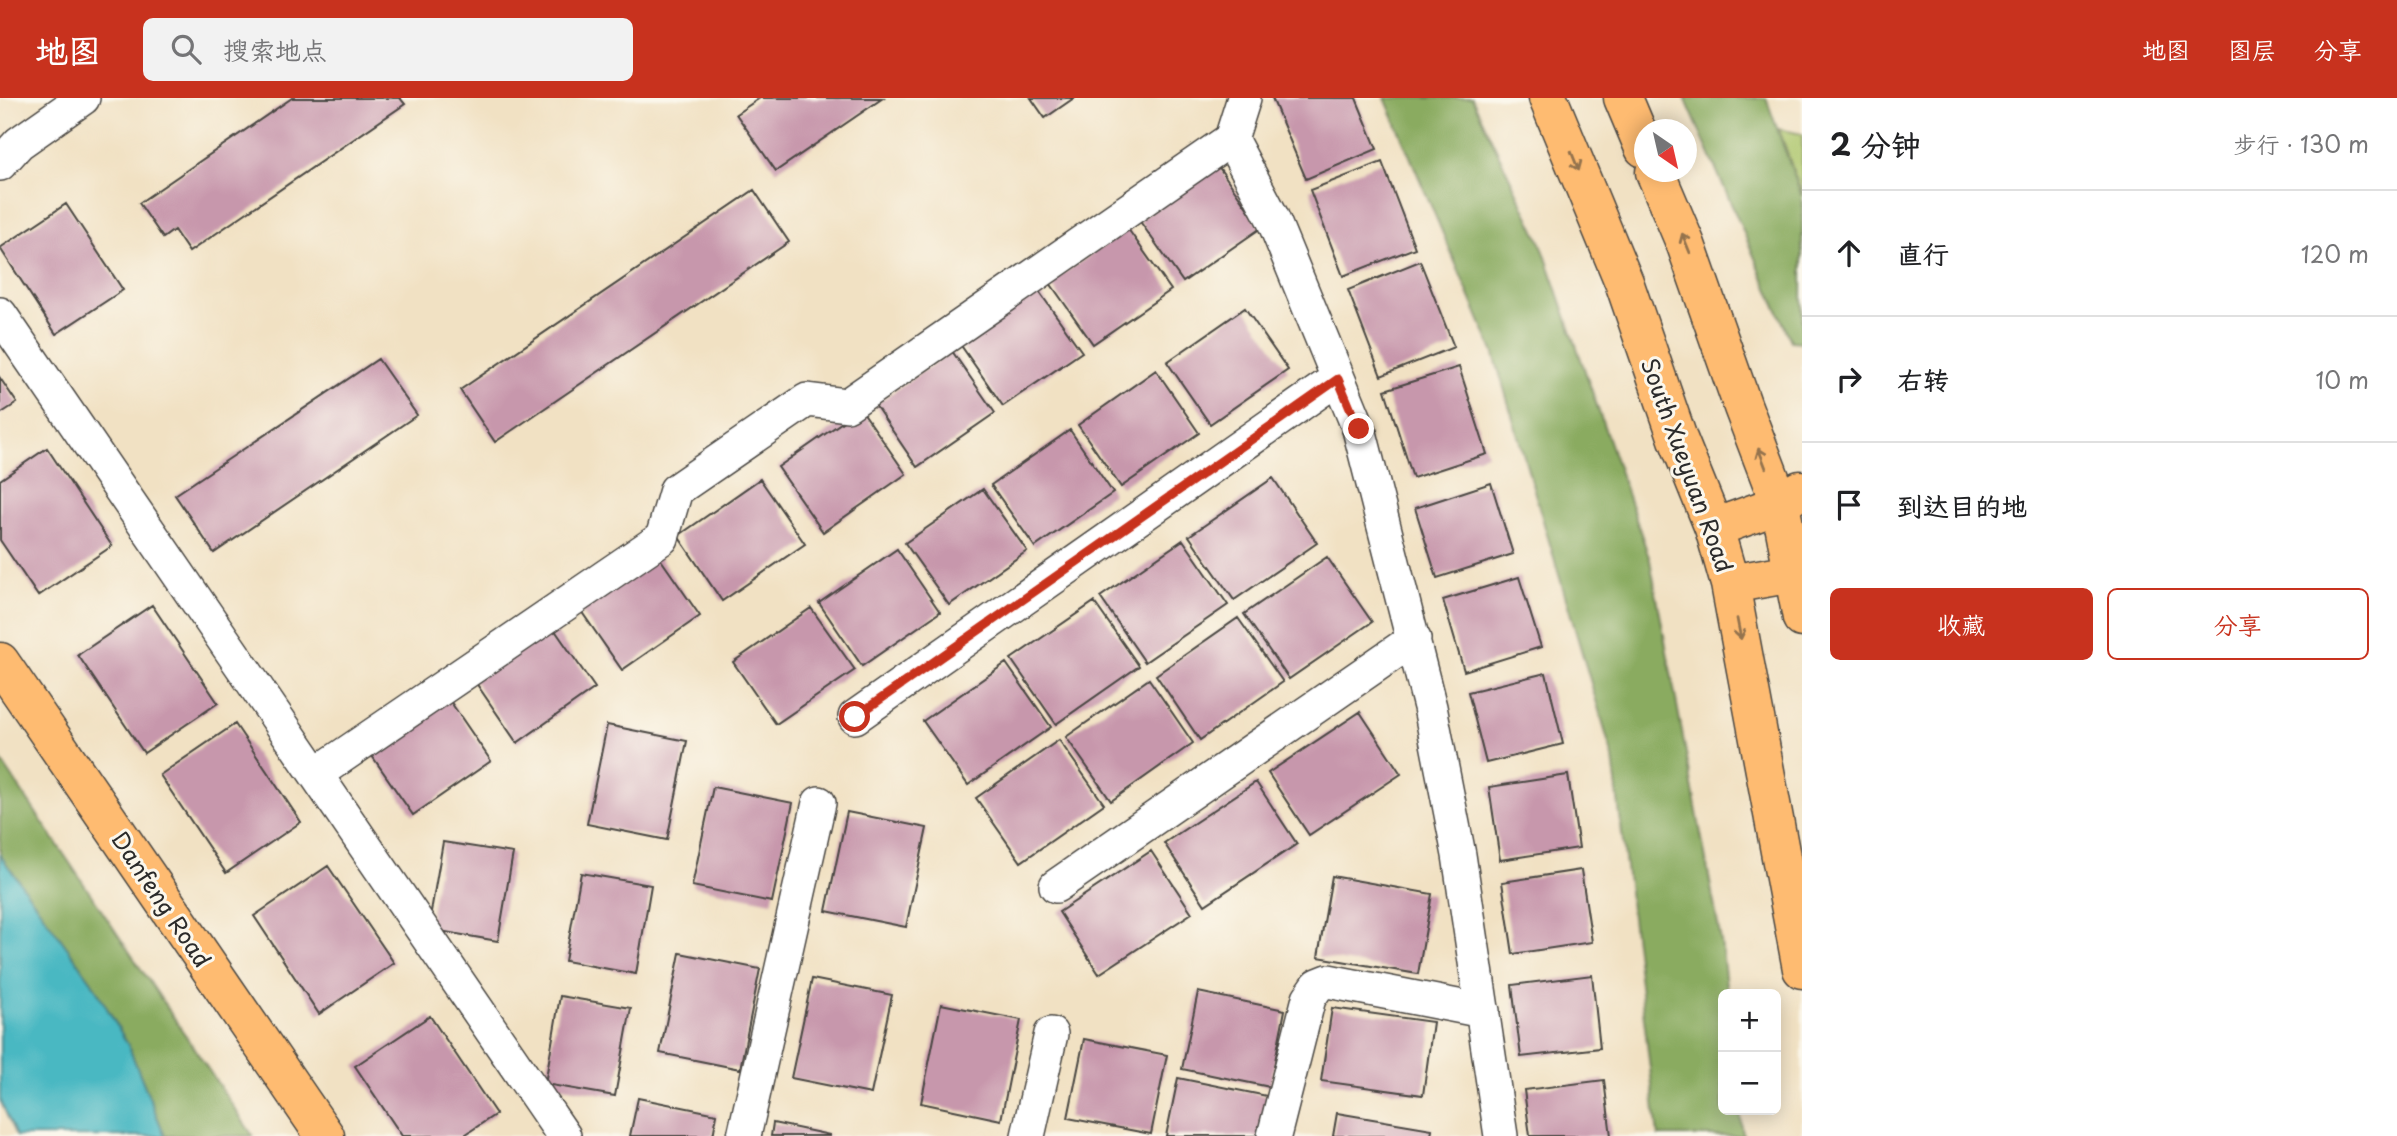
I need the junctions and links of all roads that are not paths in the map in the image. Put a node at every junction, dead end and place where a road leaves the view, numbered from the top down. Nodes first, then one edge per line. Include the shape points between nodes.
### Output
1 (83, 98) edge
2 (1244, 98) edge
3 (1548, 98) edge
4 (1623, 98) edge
5 (1634, 124) edge
6 (1231, 139) junction
7 (0, 164) edge
8 (1659, 182) edge
9 (0, 314) edge
10 (1338, 379) junction
11 (1791, 496) edge
12 (1714, 527) junction
13 (1797, 569) edge
14 (1731, 584) junction
15 (1802, 618) edge
16 (1414, 639) junction
17 (0, 662) edge
18 (855, 717) dead end
19 (316, 774) junction
20 (819, 803) dead end
21 (1056, 886) dead end
22 (1802, 969) edge
23 (1483, 1011) junction
24 (1051, 1034) dead end
25 (325, 1136) edge
26 (564, 1136) edge
27 (744, 1136) edge
28 (1028, 1136) edge
29 (1274, 1136) edge
30 (1501, 1136) edge

1 - 7 lane via 19,144
2 - 6 lane
3 -> 12 main road, South Xueyuan Road via 1624,282
4 - 5 main road
6 - 10 lane via 1272,217
6 - 19 lane via 847,405 807,400 676,490 662,538
11 -> 8 main road via 1743,407
9 - 19 lane
10 - 16 lane via 1359,429
10 - 18 lane
11 - 12 main road
11 - 13 main road
12 - 14 main road, South Xueyuan Road
13 - 14 main road
13 - 15 main road
14 -> 22 main road, South Xueyuan Road
16 - 21 lane
16 - 23 lane via 1459,855
17 - 25 main road, Danfeng Road
19 - 26 lane
20 - 27 lane
23 - 29 lane via 1328,981 1318,985 1309,998
23 - 30 lane
24 - 28 lane

